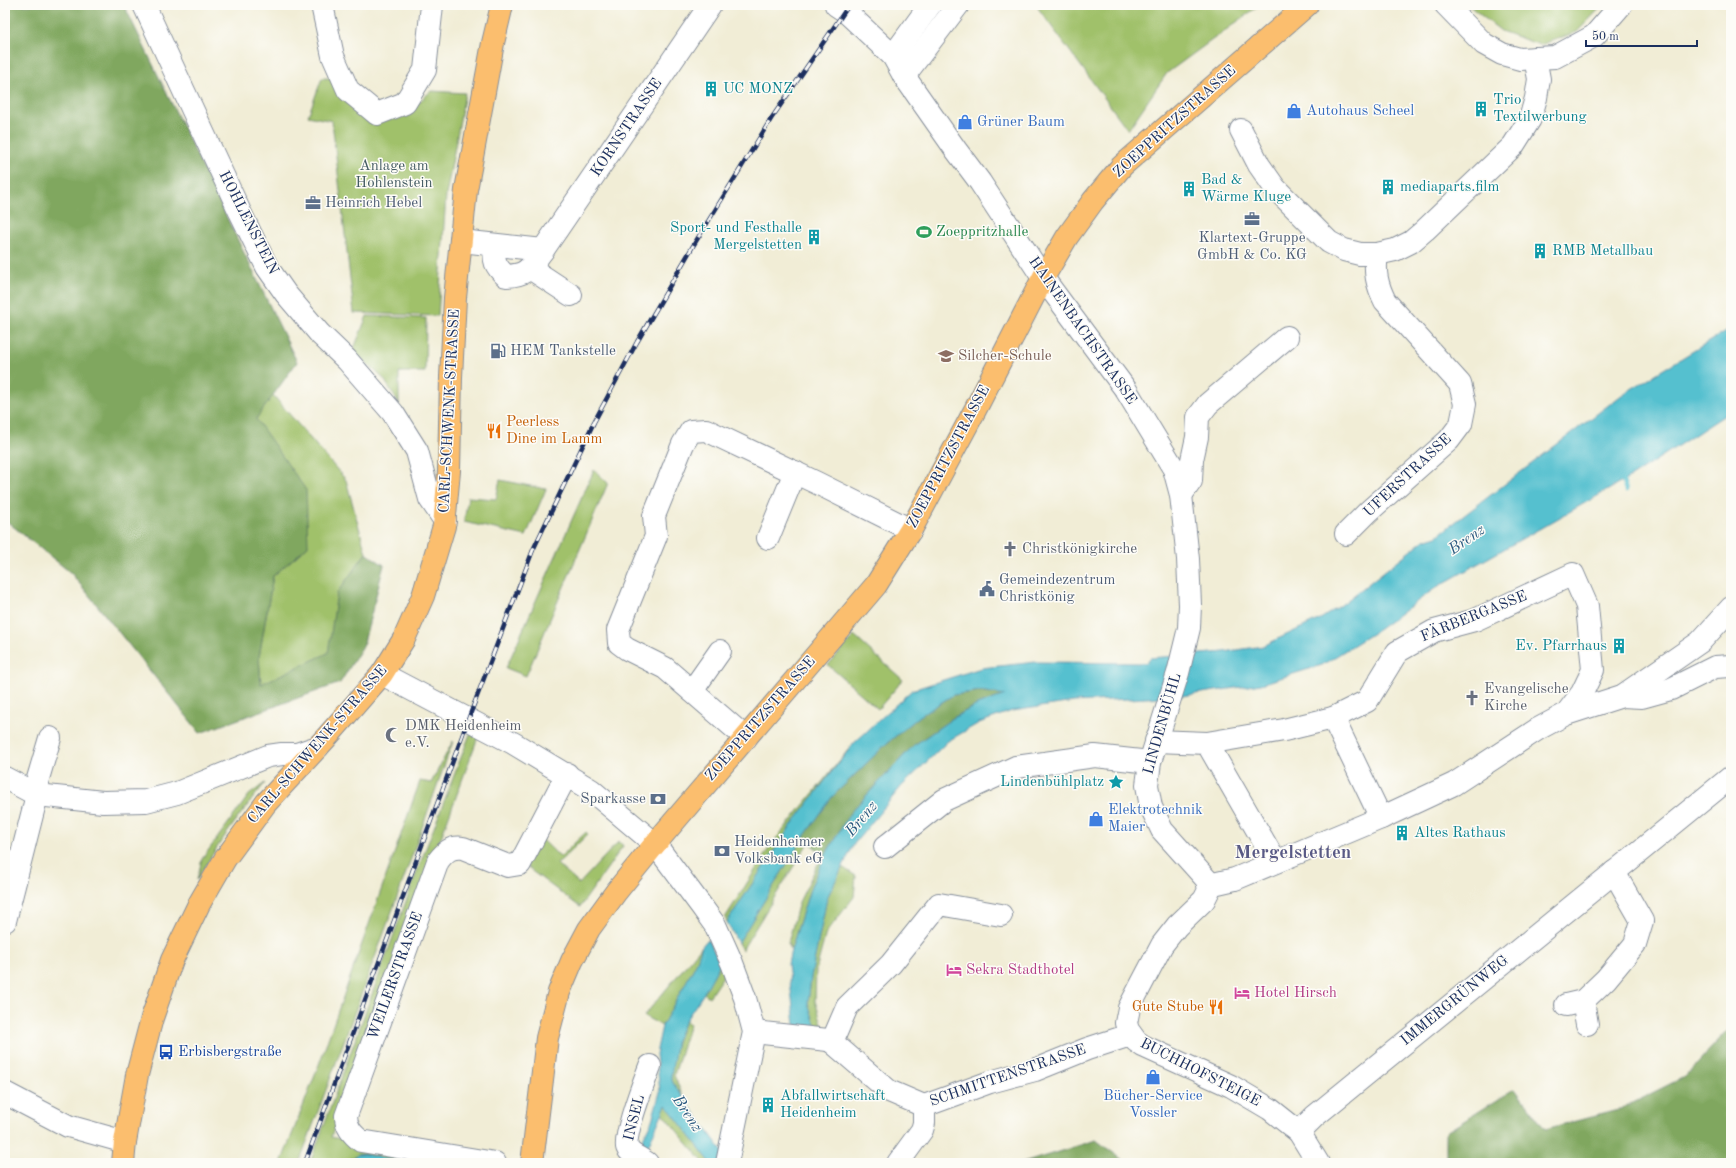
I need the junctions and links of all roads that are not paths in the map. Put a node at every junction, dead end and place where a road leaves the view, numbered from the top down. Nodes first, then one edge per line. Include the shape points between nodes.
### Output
1 (144, 5) edge
2 (322, 5) edge
3 (432, 5) edge
4 (502, 5) edge
5 (710, 5) edge
6 (836, 5) edge
7 (930, 5) edge
8 (958, 5) edge
9 (1307, 5) edge
10 (1446, 5) edge
11 (1621, 5) edge
12 (893, 56) junction
13 (1535, 58) junction
14 (904, 76) junction
15 (1241, 130) dead end
16 (461, 241) junction
17 (495, 246) junction
18 (543, 250) junction
19 (1377, 254) junction
20 (530, 268) junction
21 (1043, 278) junction
22 (571, 295) dead end
23 (1287, 337) dead end
24 (795, 472) junction
25 (1181, 495) junction
26 (440, 514) junction
27 (911, 530) junction
28 (1346, 534) dead end
29 (768, 538) dead end
30 (1731, 608) edge
31 (1186, 640) joint
32 (1700, 642) junction
33 (720, 651) dead end
34 (1723, 666) edge
35 (382, 674) junction
36 (692, 691) junction
37 (1622, 696) junction
38 (1566, 714) junction
39 (1333, 718) junction
40 (50, 738) dead end
41 (746, 738) junction
42 (1156, 741) junction
43 (1207, 743) junction
44 (318, 747) junction
45 (1150, 762) junction
46 (567, 774) junction
47 (1731, 776) edge
48 (5, 778) edge
49 (37, 795) junction
50 (1381, 818) junction
51 (654, 844) junction
52 (885, 847) dead end
53 (12, 860) edge
54 (1275, 861) junction
55 (1614, 872) junction
56 (1209, 885) junction
57 (1001, 915) dead end
58 (5, 921) edge
59 (1587, 1024) dead end
60 (754, 1032) junction
61 (1130, 1035) junction
62 (827, 1041) junction
63 (650, 1066) dead end
64 (5, 1093) edge
65 (924, 1106) junction
66 (1298, 1132) junction
67 (124, 1152) edge
68 (641, 1159) edge
69 (728, 1160) edge
70 (495, 1163) edge
71 (532, 1163) edge
72 (898, 1163) edge
73 (1318, 1163) edge

1 - 26 street, HOHLENSTEIN via 267,267 320,334 393,412 416,452 430,499
2 - 3 street via 333,56 348,90 377,114 405,103 425,70
4 - 16 main road, CARL-SCHWENK-STRASSE via 492,43 466,190
5 - 18 street, KORNSTRASSE
6 - 12 street, HAINENBACHSTRASSE via 845,10
7 - 12 street
8 - 14 street
9 - 21 main road, ZOEPPRITZSTRASSE via 1122,166 1067,237
10 - 13 street via 1484,44 1502,54 1520,59
11 - 13 street via 1594,36 1555,57
12 - 14 street, HAINENBACHSTRASSE
13 - 19 street via 1539,79 1536,98 1530,119 1513,146 1411,242 1395,250
14 - 21 street, HAINENBACHSTRASSE via 980,182
15 - 19 street via 1259,165 1275,188 1329,242 1344,250 1360,254
16 - 17 street
16 - 26 main road, CARL-SCHWENK-STRASSE via 455,298 449,471
17 - 18 street
17 - 20 street via 494,258 498,268 506,276 519,275
18 - 20 street, KORNSTRASSE
19 - 28 street, UFERSTRASSE via 1374,268 1378,287 1385,301 1460,384 1465,404 1461,424 1449,440
20 - 22 street
21 - 25 street, HAINENBACHSTRASSE via 1126,390 1174,469
21 - 27 main road, ZOEPPRITZSTRASSE
23 - 25 street via 1208,404 1198,418 1191,481
24 - 27 street
24 - 29 street
24 - 36 street via 706,430 691,431 683,444 654,516 656,536 618,630 619,643 666,668
25 - 31 street, HAINENBACHSTRASSE via 1190,605
26 - 35 main road, CARL-SCHWENK-STRASSE via 423,596 404,639
27 - 41 main road, ZOEPPRITZSTRASSE via 876,585
30 - 32 street
31 - 42 street, LINDENBÜHL
32 - 34 street
32 - 37 street
33 - 36 street
34 - 37 street via 1671,689 1642,697
35 - 44 main road, CARL-SCHWENK-STRASSE
35 - 46 street
36 - 41 street
37 - 38 street
38 - 39 street, FÄRBERGASSE via 1582,693 1592,670 1587,606 1573,574 1476,620 1434,631 1396,652 1367,701
38 - 50 street via 1538,729 1454,784
39 - 43 street, FÄRBERGASSE via 1284,730
39 - 50 street
40 - 49 street via 37,782
41 - 51 main road, ZOEPPRITZSTRASSE
42 - 43 street, FÄRBERGASSE
42 - 45 street, LINDENBÜHL
43 - 54 street
44 - 49 street via 297,754 268,756 178,793 146,801 103,802
44 - 67 main road, CARL-SCHWENK-STRASSE via 266,803 224,859 172,960 152,1018 137,1075
45 - 52 street via 1095,756 1016,767 944,800
45 - 56 street, LINDENBÜHL via 1147,785 1156,820
46 - 51 street via 596,794
46 - 70 street, WEILERSTRASSE via 520,864 508,866 456,847 438,861 346,1116 346,1124 350,1131 361,1140
47 - 55 street, IMMERGRÜNWEG
48 - 49 street
49 - 53 street
50 - 54 street
51 - 60 street via 714,925 732,963
51 - 71 main road, ZOEPPRITZSTRASSE via 589,929 559,992 547,1038
53 - 58 street
54 - 56 street via 1235,879
55 - 59 street via 1642,921 1635,944 1606,979 1575,1003
55 - 66 street, IMMERGRÜNWEG
56 - 61 street via 1204,900 1162,945 1129,1008 1126,1023
57 - 62 street via 939,904 891,964 847,1008
60 - 62 street
60 - 69 street
61 - 65 street, SCHMITTENSTRASSE
61 - 66 street, BUCHHOFSTEIGE via 1150,1050 1258,1100
62 - 65 street, SCHMITTENSTRASSE via 889,1091
63 - 68 street, INSEL via 627,1142 628,1148
64 - 67 street
65 - 72 street via 922,1130
66 - 73 street, BUCHHOFSTEIGE

